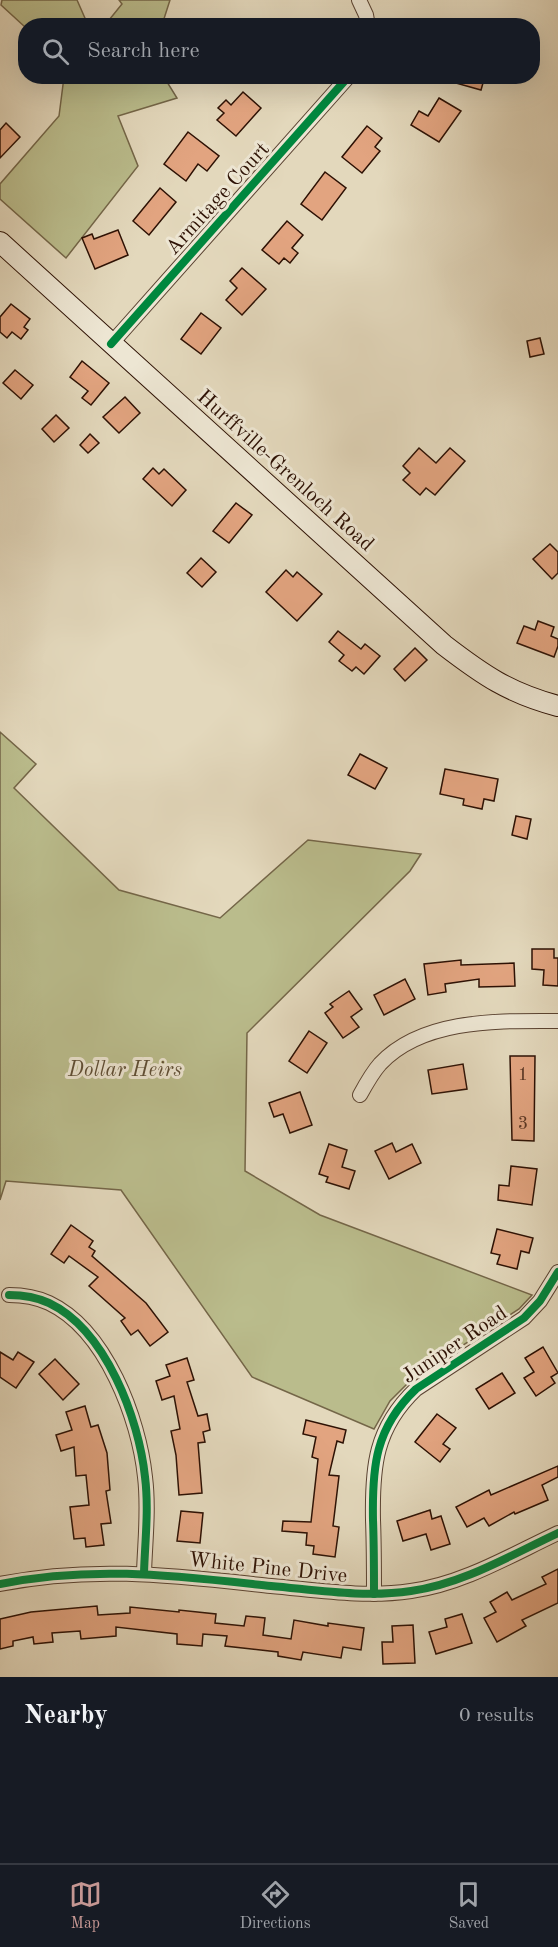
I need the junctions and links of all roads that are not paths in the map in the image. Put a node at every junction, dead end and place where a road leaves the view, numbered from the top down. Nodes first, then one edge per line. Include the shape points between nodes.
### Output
1 (359, 0) edge
2 (367, 18) edge
3 (342, 84) edge
4 (0, 242) edge
5 (111, 344) junction
6 (558, 706) edge
7 (558, 1021) edge
8 (360, 1095) dead end
9 (558, 1272) edge
10 (9, 1294) dead end
11 (558, 1533) edge
12 (144, 1573) junction
13 (0, 1584) edge
14 (374, 1594) junction

1 - 2 street
3 - 5 street, Armitage Court
4 - 5 main road, Hurffville-Grenloch Road
5 - 6 main road, Hurffville-Grenloch Road via 444,645 508,689
7 - 8 street via 489,1022 427,1035 390,1055
9 - 14 street, Juniper Road via 540,1302 524,1318 416,1389 387,1426 372,1481
10 - 12 street via 50,1303 73,1320 103,1356 121,1389 137,1433 145,1476
11 - 14 street, White Pine Drive via 459,1579 412,1591
12 - 13 street, White Pine Drive via 74,1574
12 - 14 street, White Pine Drive

